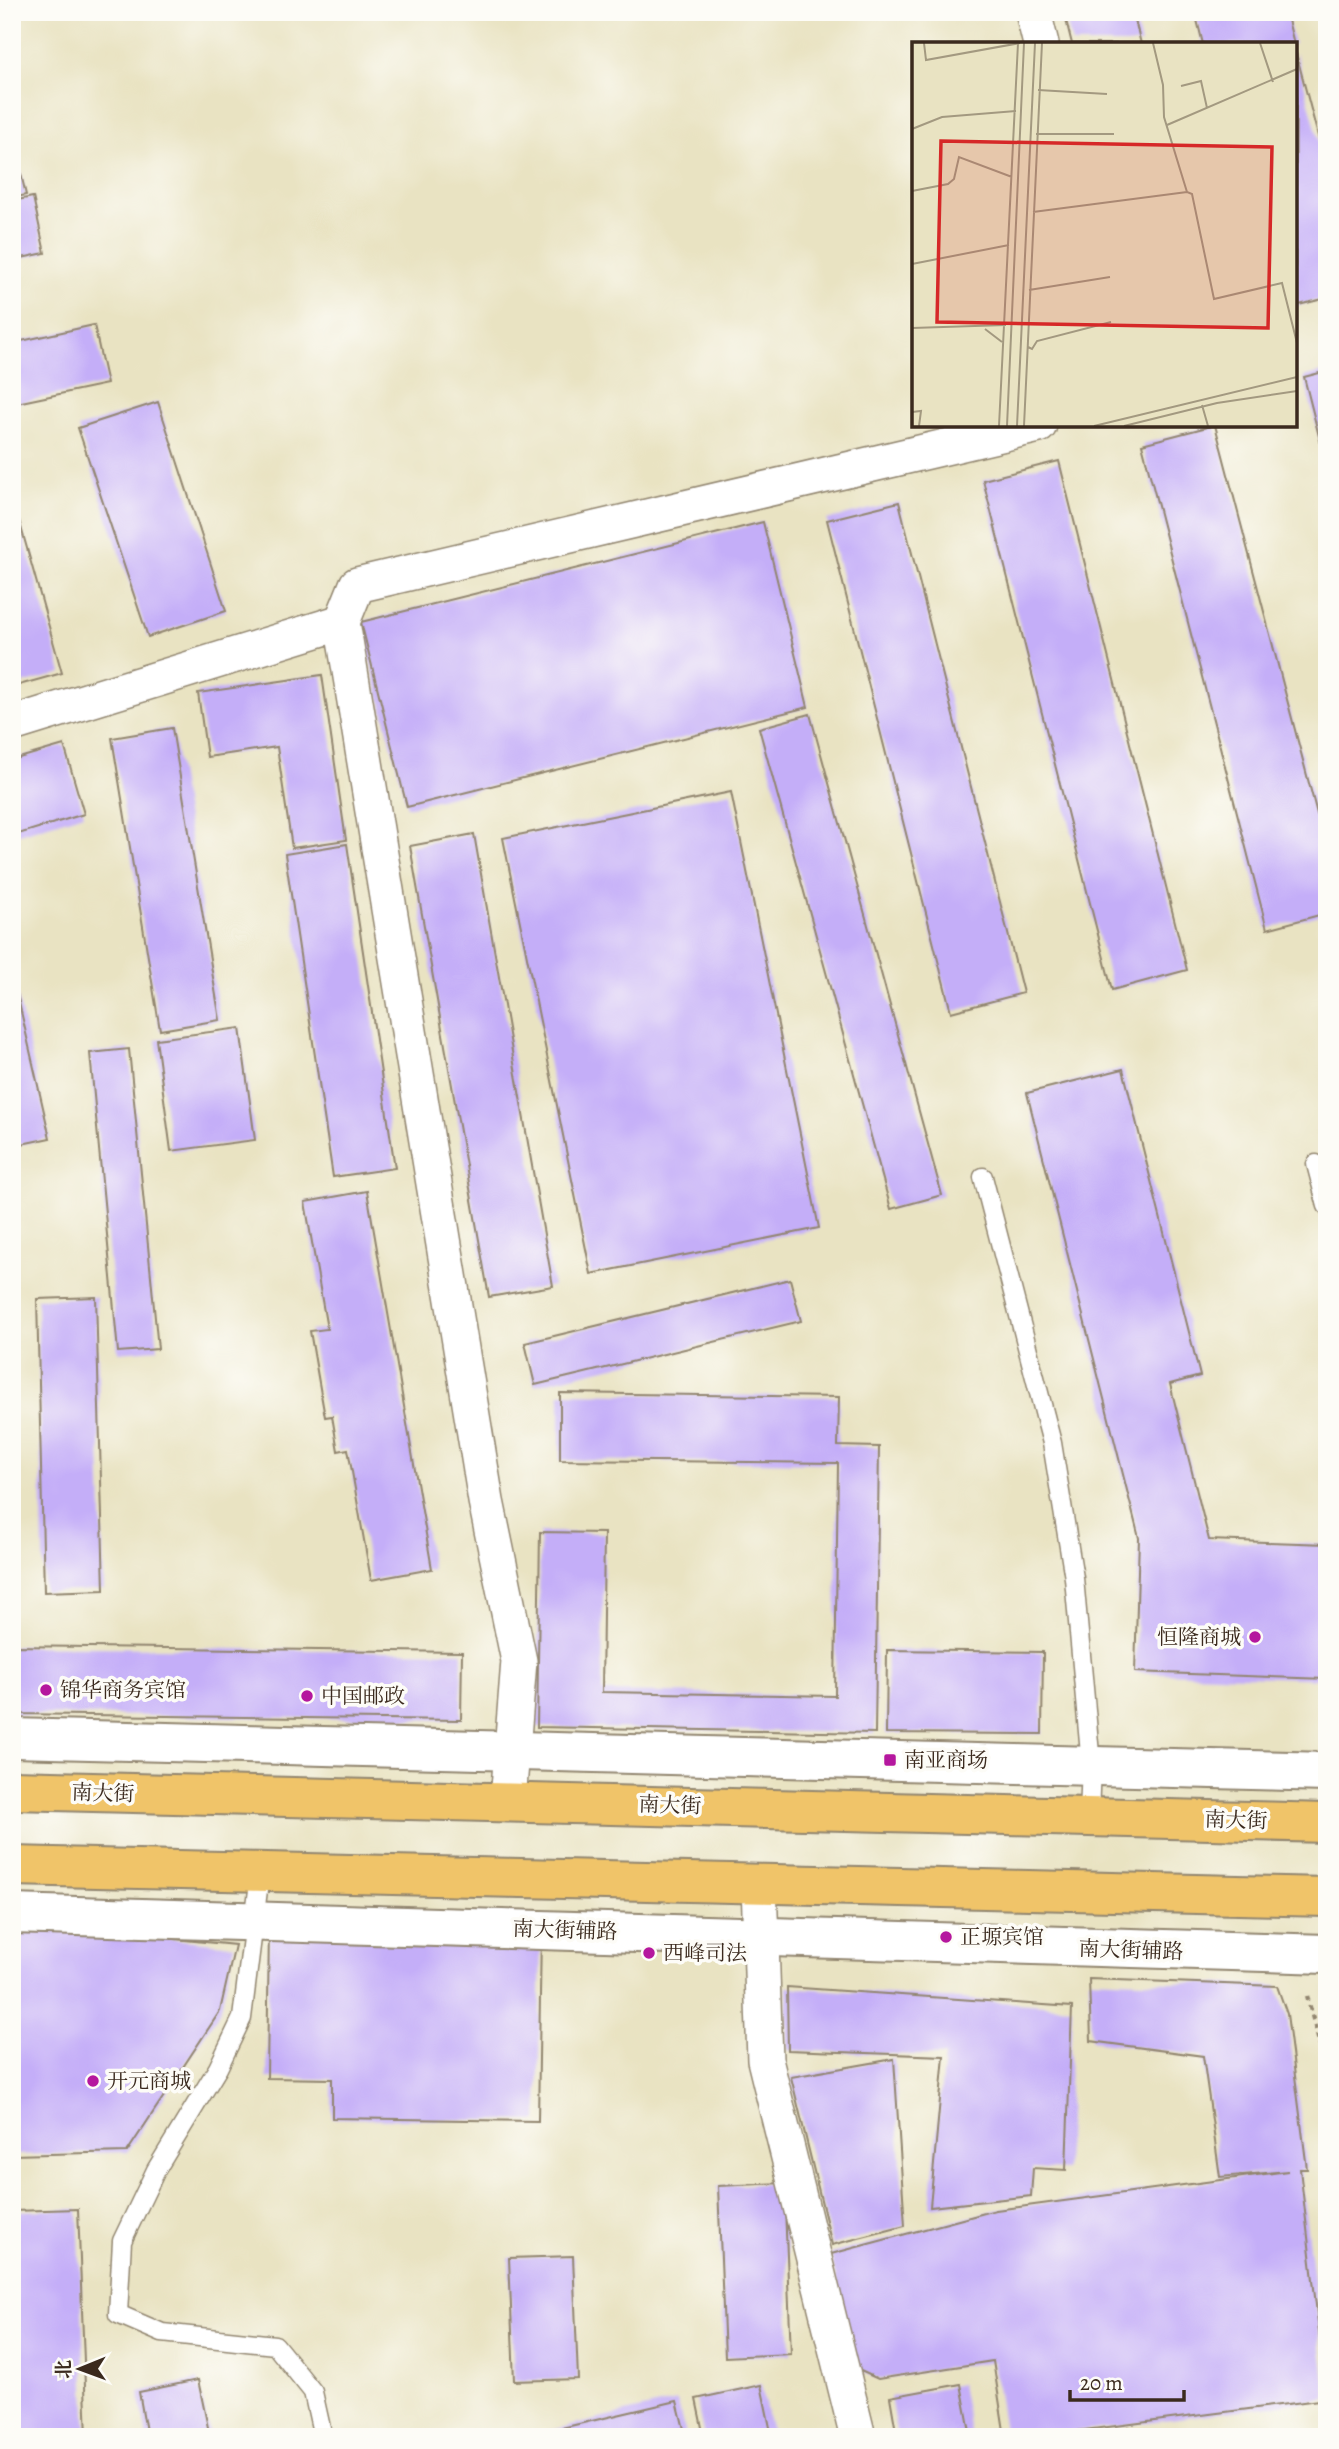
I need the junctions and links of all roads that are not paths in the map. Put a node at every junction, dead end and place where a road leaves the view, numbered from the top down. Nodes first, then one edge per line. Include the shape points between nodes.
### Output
1 (1033, 12) edge
2 (1040, 42) edge
3 (1030, 427) edge
4 (341, 622) junction
5 (12, 724) edge
6 (1316, 1164) dead end
7 (983, 1177) dead end
8 (1327, 1206) edge
9 (12, 1738) edge
10 (512, 1751) junction
11 (1091, 1765) junction
12 (1327, 1772) edge
13 (12, 1790) edge
14 (508, 1801) junction
15 (1089, 1815) junction
16 (1327, 1823) edge
17 (12, 1866) edge
18 (260, 1874) junction
19 (759, 1884) junction
20 (1327, 1897) edge
21 (12, 1914) edge
22 (254, 1922) junction
23 (758, 1935) junction
24 (1327, 1954) edge
25 (323, 2437) edge
26 (858, 2437) edge

1 - 2 street
3 - 4 street via 357,585
4 - 5 street
4 - 10 street via 486,1501 519,1661
6 - 8 lane
7 - 11 lane via 1052,1443 1074,1578
9 - 10 street
10 - 11 street
10 - 14 street
11 - 12 street
11 - 15 lane
13 - 14 main road, 南大街
14 - 15 main road, 南大街
15 - 16 main road, 南大街
17 - 18 main road
18 - 19 main road
18 - 22 lane
19 - 20 main road
19 - 23 street
21 - 22 street, 南大街辅路
22 - 23 street, 南大街辅路
22 - 25 lane via 242,2018 218,2068 156,2170 122,2241 118,2314 162,2333 275,2345 313,2392
23 - 24 street, 南大街辅路
23 - 26 street via 765,2060

